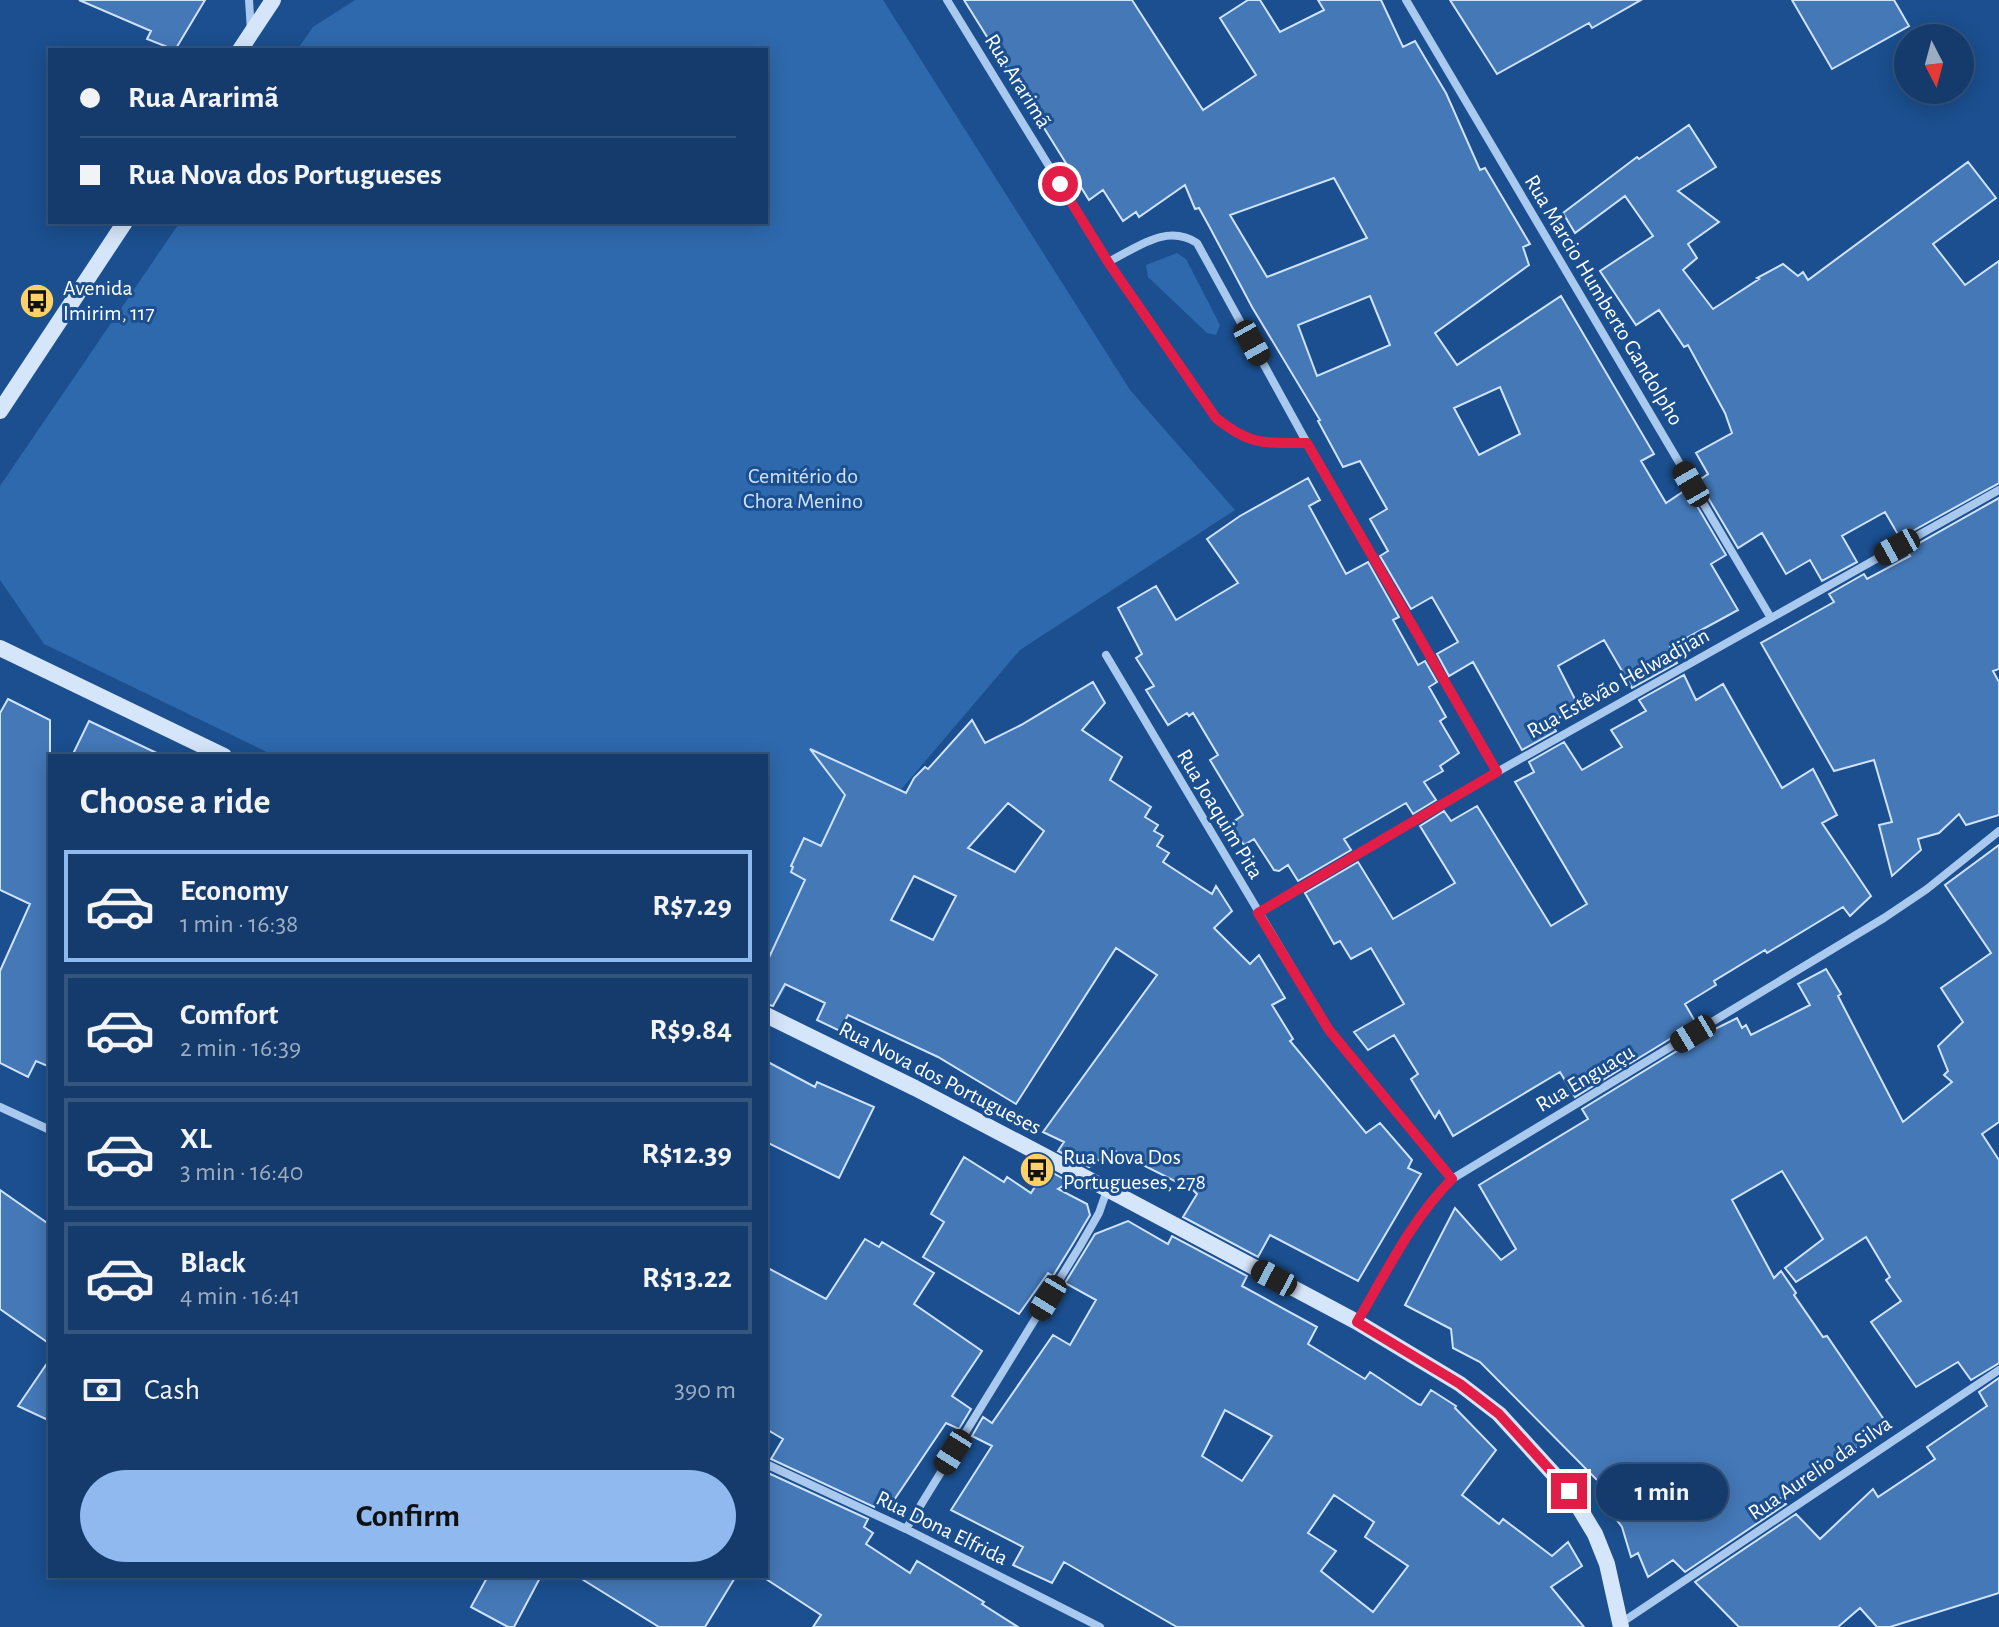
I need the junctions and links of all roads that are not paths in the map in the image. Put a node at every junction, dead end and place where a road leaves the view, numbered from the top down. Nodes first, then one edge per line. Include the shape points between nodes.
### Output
1 (249, 0) edge
2 (273, 0) edge
3 (947, 0) edge
4 (1406, 0) edge
5 (251, 33) junction
6 (241, 48) edge
7 (124, 224) edge
8 (1108, 262) junction
9 (0, 411) edge
10 (1307, 443) junction
11 (1999, 490) edge
12 (1771, 618) junction
13 (3, 650) edge
14 (1106, 655) dead end
15 (220, 754) edge
16 (1497, 772) junction
17 (1999, 831) edge
18 (1258, 913) junction
19 (768, 1016) edge
20 (0, 1107) edge
21 (48, 1129) edge
22 (1452, 1179) junction
23 (1107, 1189) junction
24 (1357, 1322) junction
25 (1999, 1370) edge
26 (768, 1465) edge
27 (906, 1529) junction
28 (1621, 1625) edge
29 (1100, 1627) edge

1 - 5 street
2 - 5 street
3 - 8 street, Rua Ararimã
4 - 12 street, Rua Marcio Humberto Gandolpho
5 - 6 street
7 - 9 street
8 - 10 street, Rua Ararimã via 1216,418 1259,443
8 - 10 street via 1161,235 1185,235 1197,243
10 - 16 street
11 - 12 street, Rua Estêvão Helwadjian
12 - 16 street, Rua Estêvão Helwadjian
13 - 15 street
14 - 18 street, Rua Joaquim Pita
16 - 18 street, Rua Estêvão Helwadjian
17 - 22 street, Rua Enguaçu via 1884,918
18 - 22 street, Rua Joaquim Pita via 1329,1030
19 - 23 street, Rua Nova dos Portugueses
20 - 21 street
22 - 24 street, Rua Enguaçu via 1415,1223
23 - 24 street, Rua Nova dos Portugueses
23 - 27 street via 1080,1246
24 - 28 street, Rua Nova dos Portugueses via 1460,1384 1499,1414 1536,1453 1569,1491 1595,1534
25 - 28 street, Rua Aurelio da Silva
26 - 27 street, Rua Dona Elfrida
27 - 29 street, Rua Dona Elfrida

